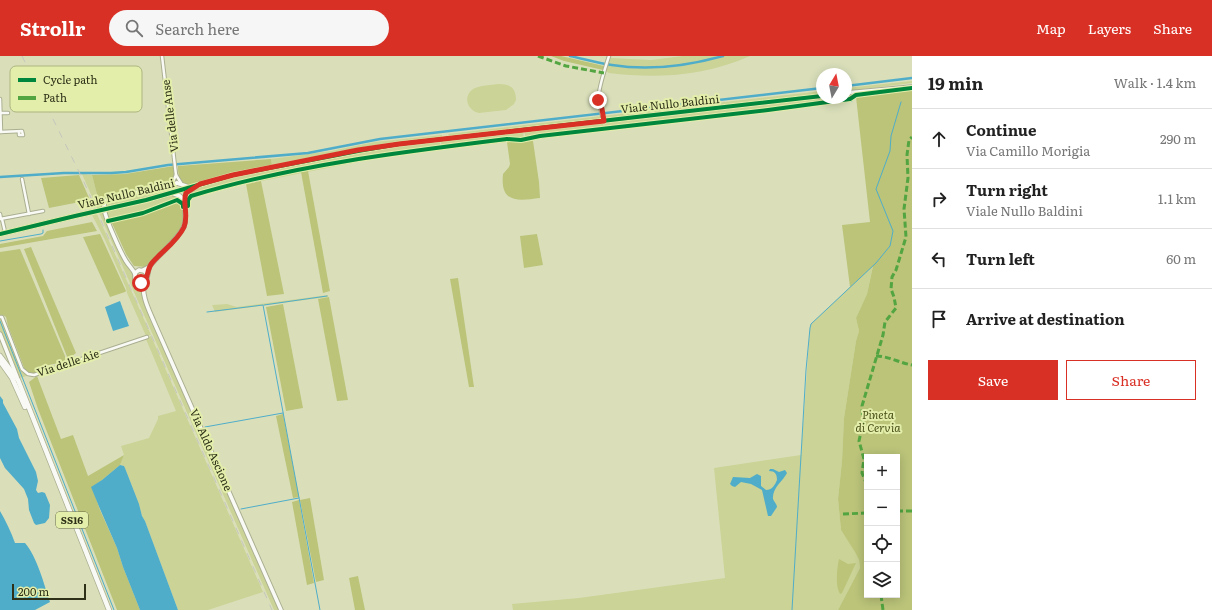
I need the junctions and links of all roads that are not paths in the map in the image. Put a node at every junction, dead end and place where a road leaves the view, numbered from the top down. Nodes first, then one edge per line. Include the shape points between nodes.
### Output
1 (162, 56) edge
2 (609, 56) edge
3 (912, 86) edge
4 (852, 92) edge
5 (816, 97) edge
6 (0, 100) edge
7 (0, 113) edge
8 (8, 113) dead end
9 (603, 119) junction
10 (0, 121) edge
11 (1, 132) edge
12 (19, 132) dead end
13 (22, 179) dead end
14 (177, 179) junction
15 (200, 184) junction
16 (190, 188) junction
17 (176, 192) junction
18 (170, 194) junction
19 (184, 200) junction
20 (44, 211) dead end
21 (0, 214) edge
22 (29, 214) junction
23 (1, 219) edge
24 (2, 233) edge
25 (131, 267) junction
26 (149, 267) junction
27 (141, 270) junction
28 (135, 274) junction
29 (147, 274) junction
30 (139, 282) junction
31 (144, 282) junction
32 (144, 290) junction
33 (0, 317) edge
34 (0, 334) edge
35 (147, 337) dead end
36 (0, 356) edge
37 (0, 361) edge
38 (18, 380) junction
39 (37, 429) junction
40 (109, 610) edge
41 (281, 610) edge

1 - 14 street, Via delle Anse
2 - 9 street via 598,100
3 - 4 street
5 - 9 street, Viale Nullo Baldini
6 - 7 street
7 - 8 street
7 - 10 street
9 - 15 street, Viale Nullo Baldini via 358,150
10 - 11 street
11 - 12 street
13 - 22 street
14 - 16 street via 182,185
14 - 17 street
14 - 25 street via 161,188 112,197 105,202 108,221 122,254
15 - 16 street, Viale Nullo Baldini
15 - 19 street via 187,192
16 - 17 street, Viale Nullo Baldini
17 - 18 street, Viale Nullo Baldini
18 - 19 street via 179,195
18 - 24 street, Viale Nullo Baldini, bridge
19 - 26 street via 184,227
20 - 22 street
21 - 23 street
22 - 23 street
23 - 24 street
25 - 27 street
25 - 28 street
26 - 27 street
26 - 29 street
27 - 28 street
27 - 29 street
28 - 30 street via 135,279
29 - 31 street
30 - 31 street
30 - 32 street
31 - 32 street
32 - 41 street, Via Aldo Ascione via 154,322
33 - 35 street, Via delle Aie via 22,369 34,375
34 - 38 street
36 - 38 main road, SS16
37 - 39 main road, SS16 via 12,378
38 - 39 main road, SS16
39 - 40 main road, SS16

